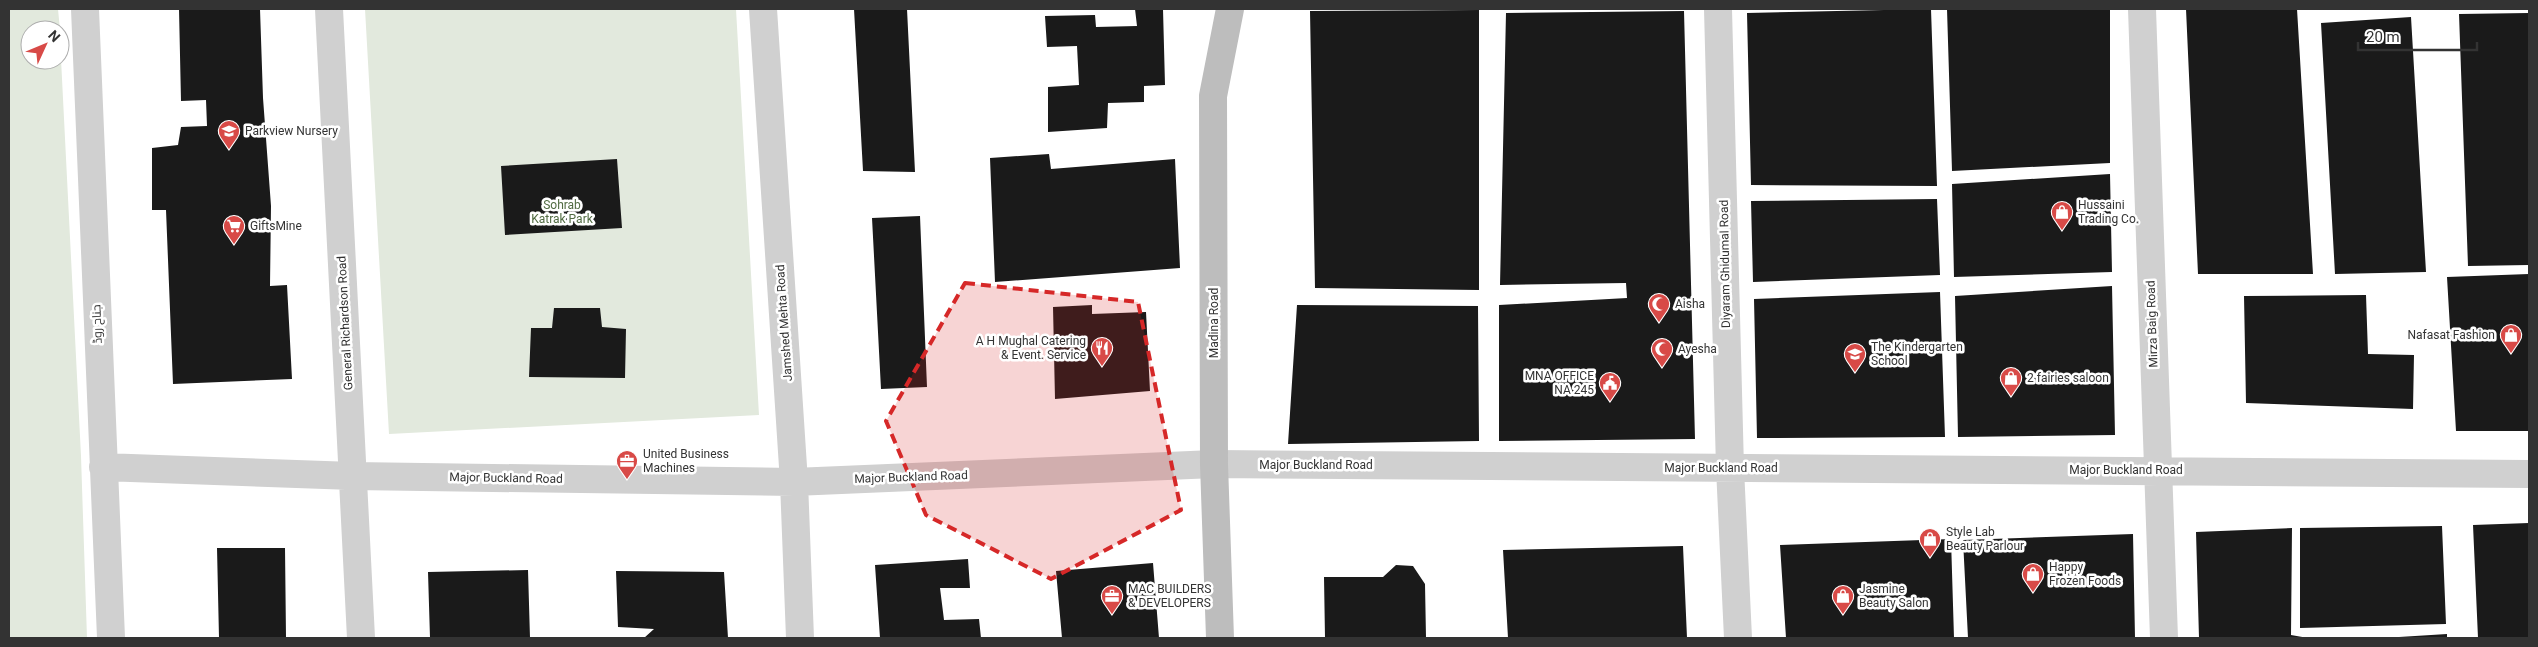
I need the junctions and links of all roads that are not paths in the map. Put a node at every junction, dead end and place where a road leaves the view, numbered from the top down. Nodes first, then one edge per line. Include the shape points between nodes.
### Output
1 (85, 9) edge
2 (329, 9) edge
3 (764, 9) edge
4 (1230, 9) edge
5 (1718, 9) edge
6 (2142, 9) edge
7 (1214, 464) junction
8 (103, 467) junction
9 (1730, 468) junction
10 (2157, 470) junction
11 (2529, 474) edge
12 (353, 476) junction
13 (794, 482) junction
14 (111, 638) edge
15 (361, 638) edge
16 (800, 638) edge
17 (1220, 638) edge
18 (1738, 638) edge
19 (2164, 638) edge

1 - 8 street, جناح روڈ
2 - 12 street, General Richardson Road
3 - 13 street, Jamshed Mehta Road
4 - 7 main road, Madina Road via 1214,96
5 - 9 street, Diyaram Ghidumal Road
6 - 10 street, Mirza Baig Road
7 - 9 street, Major Buckland Road
7 - 13 street, Major Buckland Road
7 - 17 main road, Madina Road
8 - 12 street, Major Buckland Road
8 - 14 street, جناح روڈ
9 - 10 street, Major Buckland Road
9 - 18 street, Diyaram Ghidumal Road
10 - 11 street, Major Buckland Road
10 - 19 street, Mirza Baig Road
12 - 13 street, Major Buckland Road
12 - 15 street, General Richardson Road
13 - 16 street, Jamshed Mehta Road

